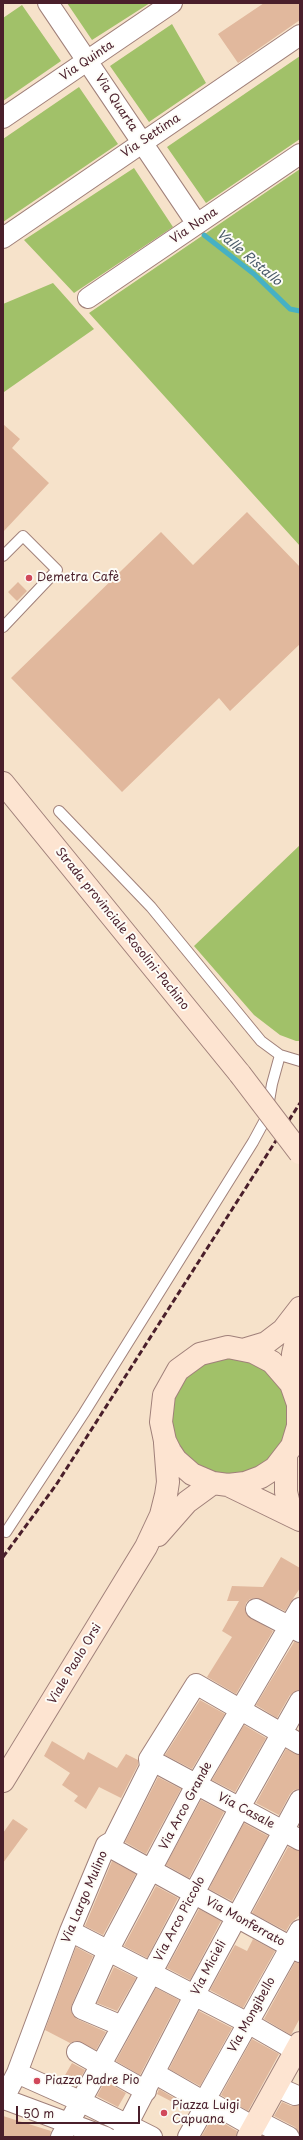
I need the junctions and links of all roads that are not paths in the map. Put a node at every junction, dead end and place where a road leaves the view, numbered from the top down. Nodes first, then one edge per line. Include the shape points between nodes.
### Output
1 (48, 3) edge
2 (172, 3) edge
3 (300, 35) edge
4 (87, 61) junction
5 (3, 118) edge
6 (142, 142) junction
7 (300, 154) edge
8 (197, 224) junction
9 (3, 238) edge
10 (88, 298) dead end
11 (3, 556) edge
12 (3, 627) edge
13 (3, 783) edge
14 (59, 811) dead end
15 (280, 1056) junction
16 (300, 1062) edge
17 (300, 1153) edge
18 (300, 1308) edge
19 (300, 1324) edge
20 (246, 1350) junction
21 (296, 1398) edge
22 (165, 1441) junction
23 (293, 1448) edge
24 (220, 1484) junction
25 (300, 1516) edge
26 (300, 1520) edge
27 (6, 1532) dead end
28 (146, 1547) junction
29 (300, 1608) edge
30 (256, 1609) dead end
31 (295, 1629) edge
32 (300, 1701) edge
33 (239, 1710) junction
34 (281, 1733) junction
35 (300, 1744) edge
36 (149, 1760) junction
37 (3, 1781) edge
38 (196, 1785) junction
39 (300, 1800) edge
40 (239, 1808) junction
41 (282, 1831) junction
42 (300, 1840) edge
43 (106, 1845) junction
44 (152, 1871) junction
45 (193, 1894) junction
46 (236, 1916) junction
47 (300, 1930) edge
48 (70, 1931) junction
49 (295, 1949) edge
50 (108, 1951) junction
51 (151, 1974) junction
52 (194, 1996) junction
53 (248, 2023) junction
54 (122, 2026) junction
55 (299, 2049) edge
56 (77, 2052) dead end
57 (100, 2066) junction
58 (17, 2073) junction
59 (162, 2077) dead end
60 (146, 2091) junction
61 (4, 2100) edge
62 (82, 2102) junction
63 (205, 2106) junction
64 (253, 2128) edge
65 (65, 2130) edge
66 (124, 2132) edge
67 (106, 2137) edge
68 (152, 2137) edge
69 (188, 2137) edge
70 (289, 2137) edge

1 - 4 street, Via Quarta
2 - 4 street, Via Quinta
3 - 6 street, Via Settima
4 - 5 street, Via Quinta
4 - 6 street, Via Quarta
6 - 8 street, Via Quarta
6 - 9 street, Via Settima
7 - 8 street, Via Nona
8 - 10 street, Via Nona
11 - 12 lane via 23,536 57,570
13 - 17 main road, Strada provinciale Rosolini-Pachino, bridge via 240,1074
14 - 15 lane via 151,908 261,1041
15 - 16 lane
15 - 27 lane via 266,1118 253,1142 84,1413
18 - 20 main road via 283,1330 266,1343
19 - 21 main road via 293,1354
20 - 21 main road via 272,1362
20 - 22 main road via 228,1347 209,1350 192,1358 178,1370 167,1386 161,1404
21 - 23 main road via 298,1426
22 - 24 main road via 184,1468 192,1474
22 - 28 main road via 168,1482 166,1495 161,1515
23 - 24 main road via 275,1468 261,1477 245,1483
23 - 25 main road via 286,1492 289,1504
24 - 26 main road
24 - 28 main road via 187,1502
28 - 37 main road, Viale Paolo Orsi
29 - 31 street, Via Arco Grande
30 - 31 street
31 - 33 street, Via Arco Grande
32 - 34 street, Via Arco Piccolo
33 - 34 street
33 - 36 street, Via Largo Mulino via 196,1684
33 - 38 street, Via Arco Grande
34 - 35 street
34 - 40 street, Via Arco Piccolo
36 - 38 street, Via Casale
36 - 43 street, Via Largo Mulino via 150,1767 117,1834 113,1841
38 - 40 street, Via Casale
38 - 44 street, Via Arco Grande
39 - 41 street, Via Micieli
40 - 41 street, Via Casale
40 - 45 street, Via Arco Piccolo
41 - 42 street, Via Casale
41 - 46 street, Via Micieli
43 - 44 street, Via Monferrato
43 - 48 street, Via Largo Mulino
44 - 45 street, Via Monferrato
44 - 50 street, Via Arco Grande
45 - 46 street, Via Monferrato
45 - 51 street, Via Arco Piccolo
46 - 49 street, Via Monferrato
46 - 52 street, Via Micieli
47 - 49 street, Via Mongibello
48 - 50 street
48 - 58 street, Via Largo Mulino
49 - 53 street, Via Mongibello
50 - 51 street
50 - 54 street, Via Arco Grande via 82,2009
51 - 52 street
51 - 54 street, Via Arco Piccolo
52 - 53 street
52 - 60 street, Via Micieli
53 - 55 street
53 - 63 street, Via Mongibello
54 - 57 street, Via Arco Piccolo
55 - 64 main road via 286,2091
56 - 57 street
57 - 60 street
57 - 62 street, Via Arco Piccolo
58 - 61 street, Via Largo Mulino
58 - 62 street
59 - 63 street
60 - 66 street, Via Micieli
61 - 65 street
62 - 65 street, Via Arco Piccolo
62 - 66 street
63 - 64 street
63 - 69 street, Via Mongibello
64 - 70 street
65 - 67 street
66 - 68 street

